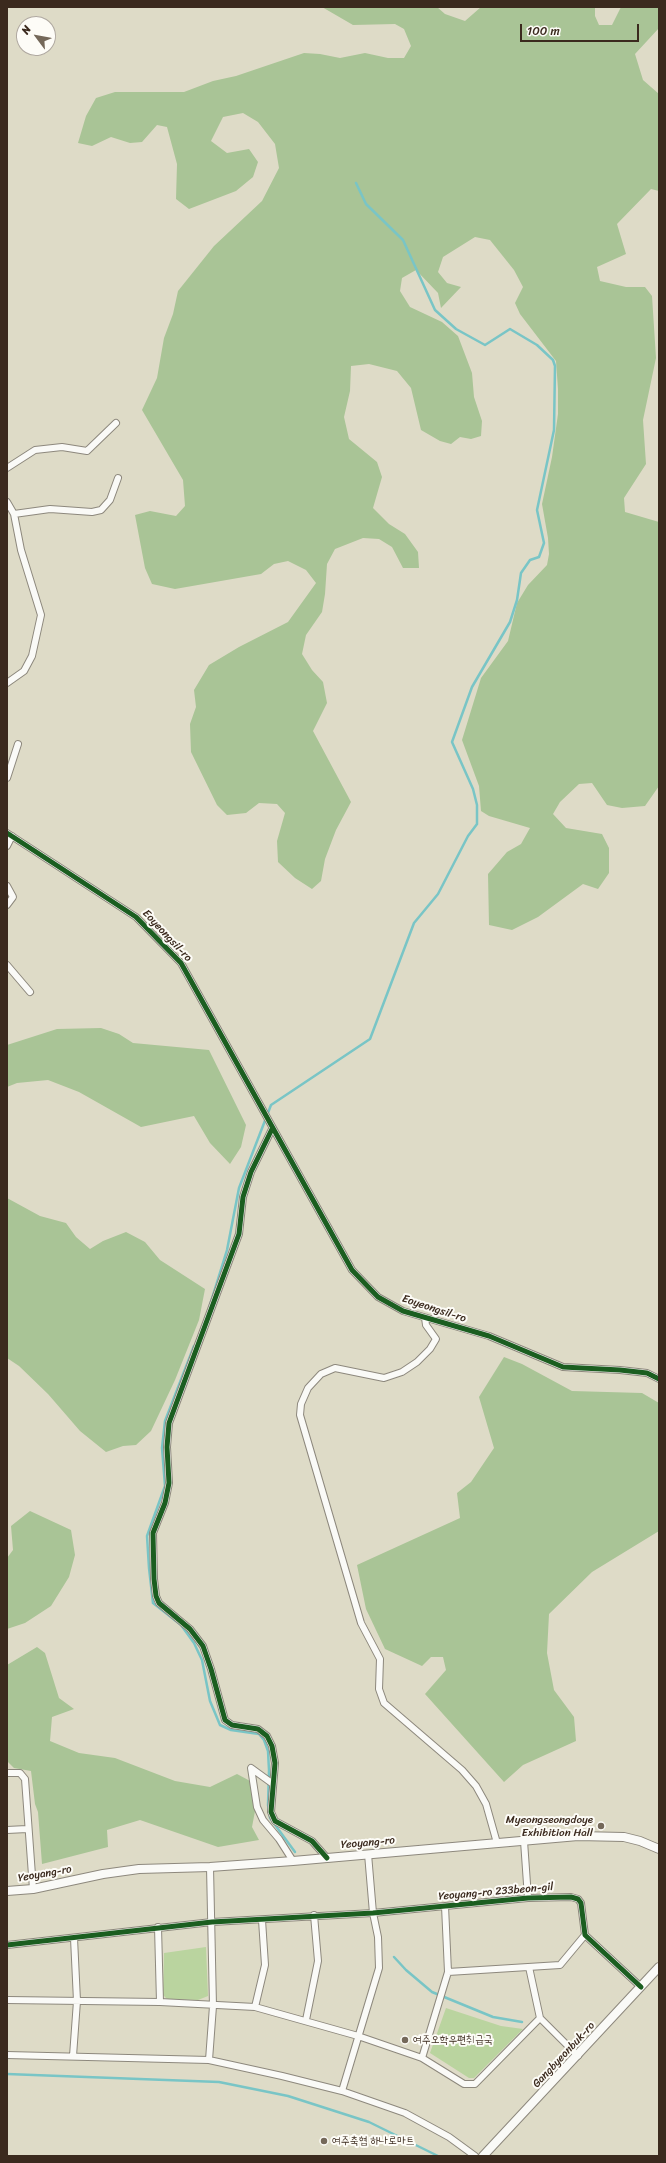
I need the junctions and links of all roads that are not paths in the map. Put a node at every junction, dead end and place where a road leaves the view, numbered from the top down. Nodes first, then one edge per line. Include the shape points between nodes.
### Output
1 (116, 423) dead end
2 (7, 468) edge
3 (118, 478) dead end
4 (7, 502) edge
5 (14, 514) junction
6 (7, 683) edge
7 (18, 744) dead end
8 (7, 778) edge
9 (10, 834) edge
10 (7, 846) edge
11 (7, 886) edge
12 (7, 905) edge
13 (7, 964) edge
14 (30, 992) dead end
15 (271, 1126) junction
16 (424, 1318) junction
17 (659, 1379) edge
18 (7, 1773) edge
19 (273, 1784) junction
20 (27, 1829) junction
21 (7, 1830) edge
22 (524, 1841) junction
23 (497, 1843) junction
24 (659, 1849) edge
25 (368, 1854) junction
26 (327, 1858) junction
27 (293, 1861) junction
28 (210, 1867) junction
29 (33, 1889) junction
30 (7, 1891) edge
31 (528, 1898) junction
32 (445, 1906) junction
33 (373, 1913) junction
34 (314, 1915) junction
35 (262, 1920) junction
36 (212, 1922) junction
37 (158, 1927) junction
38 (585, 1935) junction
39 (74, 1938) junction
40 (7, 1945) edge
41 (529, 1967) junction
42 (659, 1967) edge
43 (448, 1972) junction
44 (641, 1987) junction
45 (7, 2000) edge
46 (76, 2001) junction
47 (160, 2002) junction
48 (213, 2006) junction
49 (256, 2007) junction
50 (540, 2018) junction
51 (306, 2020) junction
52 (358, 2036) junction
53 (7, 2055) edge
54 (72, 2056) junction
55 (578, 2056) junction
56 (422, 2058) junction
57 (209, 2060) junction
58 (342, 2091) junction
59 (475, 2156) edge
60 (483, 2156) edge

1 - 2 street via 87,451 62,447 35,450
3 - 5 street via 110,500 101,510 92,512 50,509
4 - 5 street
5 - 6 street via 21,550 41,615 32,656 24,671
7 - 8 street
9 - 10 street, Eoyeongsil-ro
9 - 15 street, Eoyeongsil-ro via 136,916 181,963
11 - 12 street via 14,897
13 - 14 street
15 - 16 street, Eoyeongsil-ro via 352,1270 378,1297 403,1311
15 - 19 street via 243,1197 239,1234 169,1423 167,1447 170,1483 166,1503 153,1533 156,1596 159,1602 190,1629 203,1646 225,1720 232,1725 258,1729 267,1736 272,1746
16 - 17 street, Eoyeongsil-ro via 489,1336 563,1367 627,1370 647,1373
16 - 23 street via 436,1339 417,1362 402,1372 384,1378 336,1368 320,1374 308,1388 301,1404 300,1415 361,1623 380,1659 379,1689 384,1703 462,1770 476,1786 486,1804
18 - 20 street via 20,1773 25,1779
19 - 26 street via 271,1812 275,1821 312,1840
19 - 27 street via 251,1768 257,1807 263,1820
20 - 21 street
20 - 29 street
22 - 23 street, Yeoyang-ro
22 - 24 street, Yeoyang-ro via 610,1836 640,1841
22 - 31 street
23 - 25 street, Yeoyang-ro
25 - 26 street, Yeoyang-ro
25 - 33 street
26 - 27 street, Yeoyang-ro
27 - 28 street, Yeoyang-ro
28 - 29 street, Yeoyang-ro via 120,1871
28 - 36 street
29 - 30 street, Yeoyang-ro
31 - 32 street, Yeoyang-ro 233beon-gil
31 - 38 street, Yeoyang-ro 233beon-gil via 578,1899 581,1903
32 - 33 street, Yeoyang-ro 233beon-gil
32 - 43 street, Yeoyang-ro 233beon-gil
33 - 34 street, Yeoyang-ro 233beon-gil
33 - 52 street via 378,1937 379,1968
34 - 35 street, Yeoyang-ro 233beon-gil
34 - 51 street via 318,1961
35 - 36 street, Yeoyang-ro 233beon-gil
35 - 49 street via 265,1965
36 - 37 street, Yeoyang-ro 233beon-gil
36 - 48 street
37 - 39 street, Yeoyang-ro 233beon-gil
37 - 47 street
38 - 41 street via 560,1965
38 - 44 street
39 - 40 street, Yeoyang-ro 233beon-gil
39 - 46 street
41 - 43 street
41 - 50 street
42 - 44 street, Gangbyeonbuk-ro
43 - 56 street, Yeoyang-ro 233beon-gil
44 - 55 street, Gangbyeonbuk-ro
45 - 46 street
46 - 47 street
46 - 54 street
47 - 48 street
48 - 49 street
48 - 57 street
49 - 51 street
50 - 55 street
50 - 56 street via 475,2084 464,2084
51 - 52 street
52 - 56 street
52 - 58 street
53 - 54 street
54 - 57 street
55 - 60 street, Gangbyeonbuk-ro
57 - 58 street
58 - 59 street via 405,2113 449,2137

